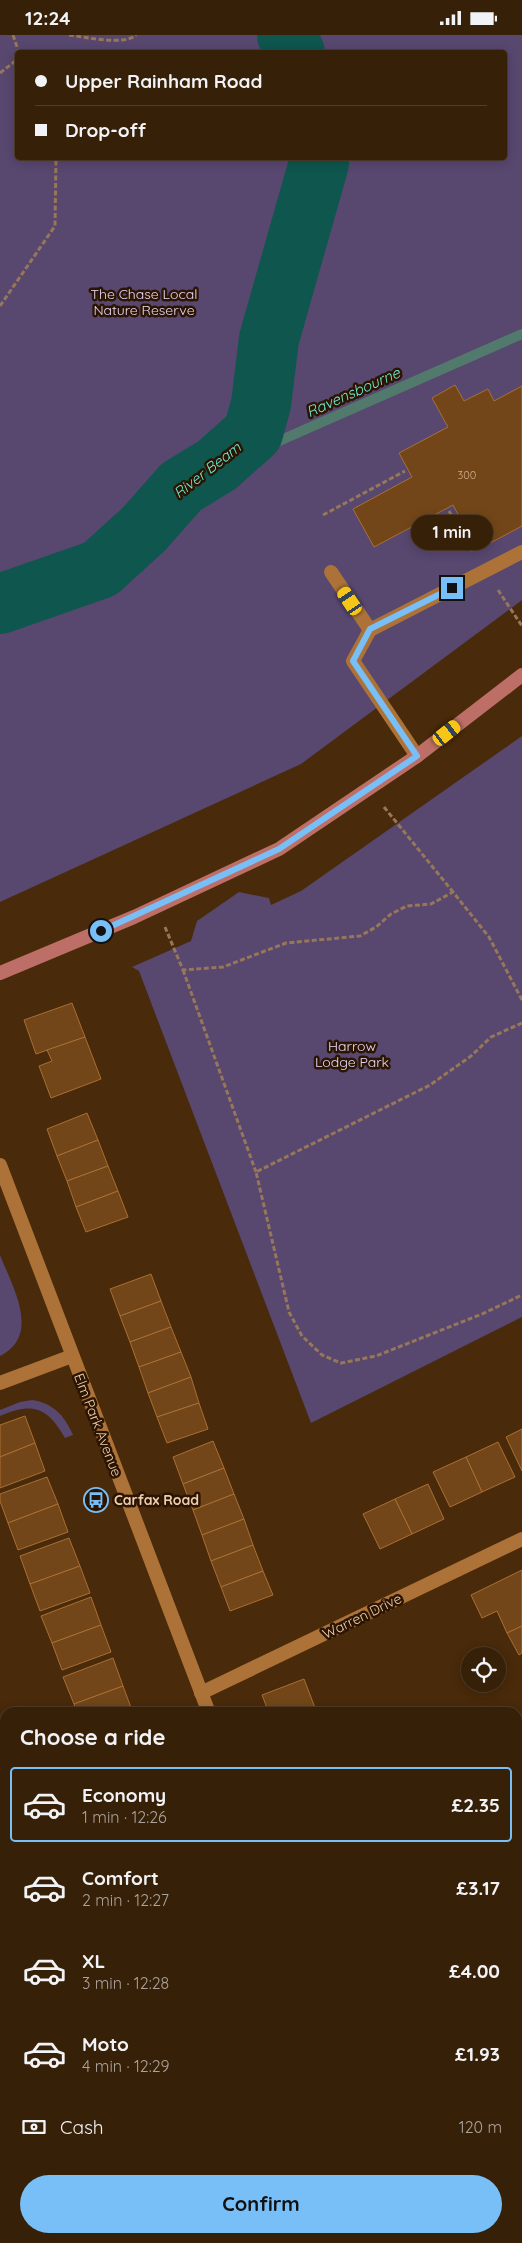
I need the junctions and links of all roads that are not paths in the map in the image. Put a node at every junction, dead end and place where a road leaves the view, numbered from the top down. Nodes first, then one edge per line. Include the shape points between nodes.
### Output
1 (522, 552) edge
2 (330, 572) dead end
3 (370, 629) junction
4 (522, 675) edge
5 (417, 756) junction
6 (0, 973) edge
7 (0, 1165) edge
8 (72, 1356) junction
9 (0, 1383) edge
10 (522, 1539) edge
11 (201, 1693) junction
12 (207, 1707) edge

1 - 3 street
2 - 3 street
3 - 5 street via 353,661
4 - 5 main road
5 - 6 main road via 279,849
7 - 8 street, Elm Park Avenue
8 - 9 street
8 - 11 street, Elm Park Avenue
10 - 11 street, Warren Drive
11 - 12 street, Elm Park Avenue

